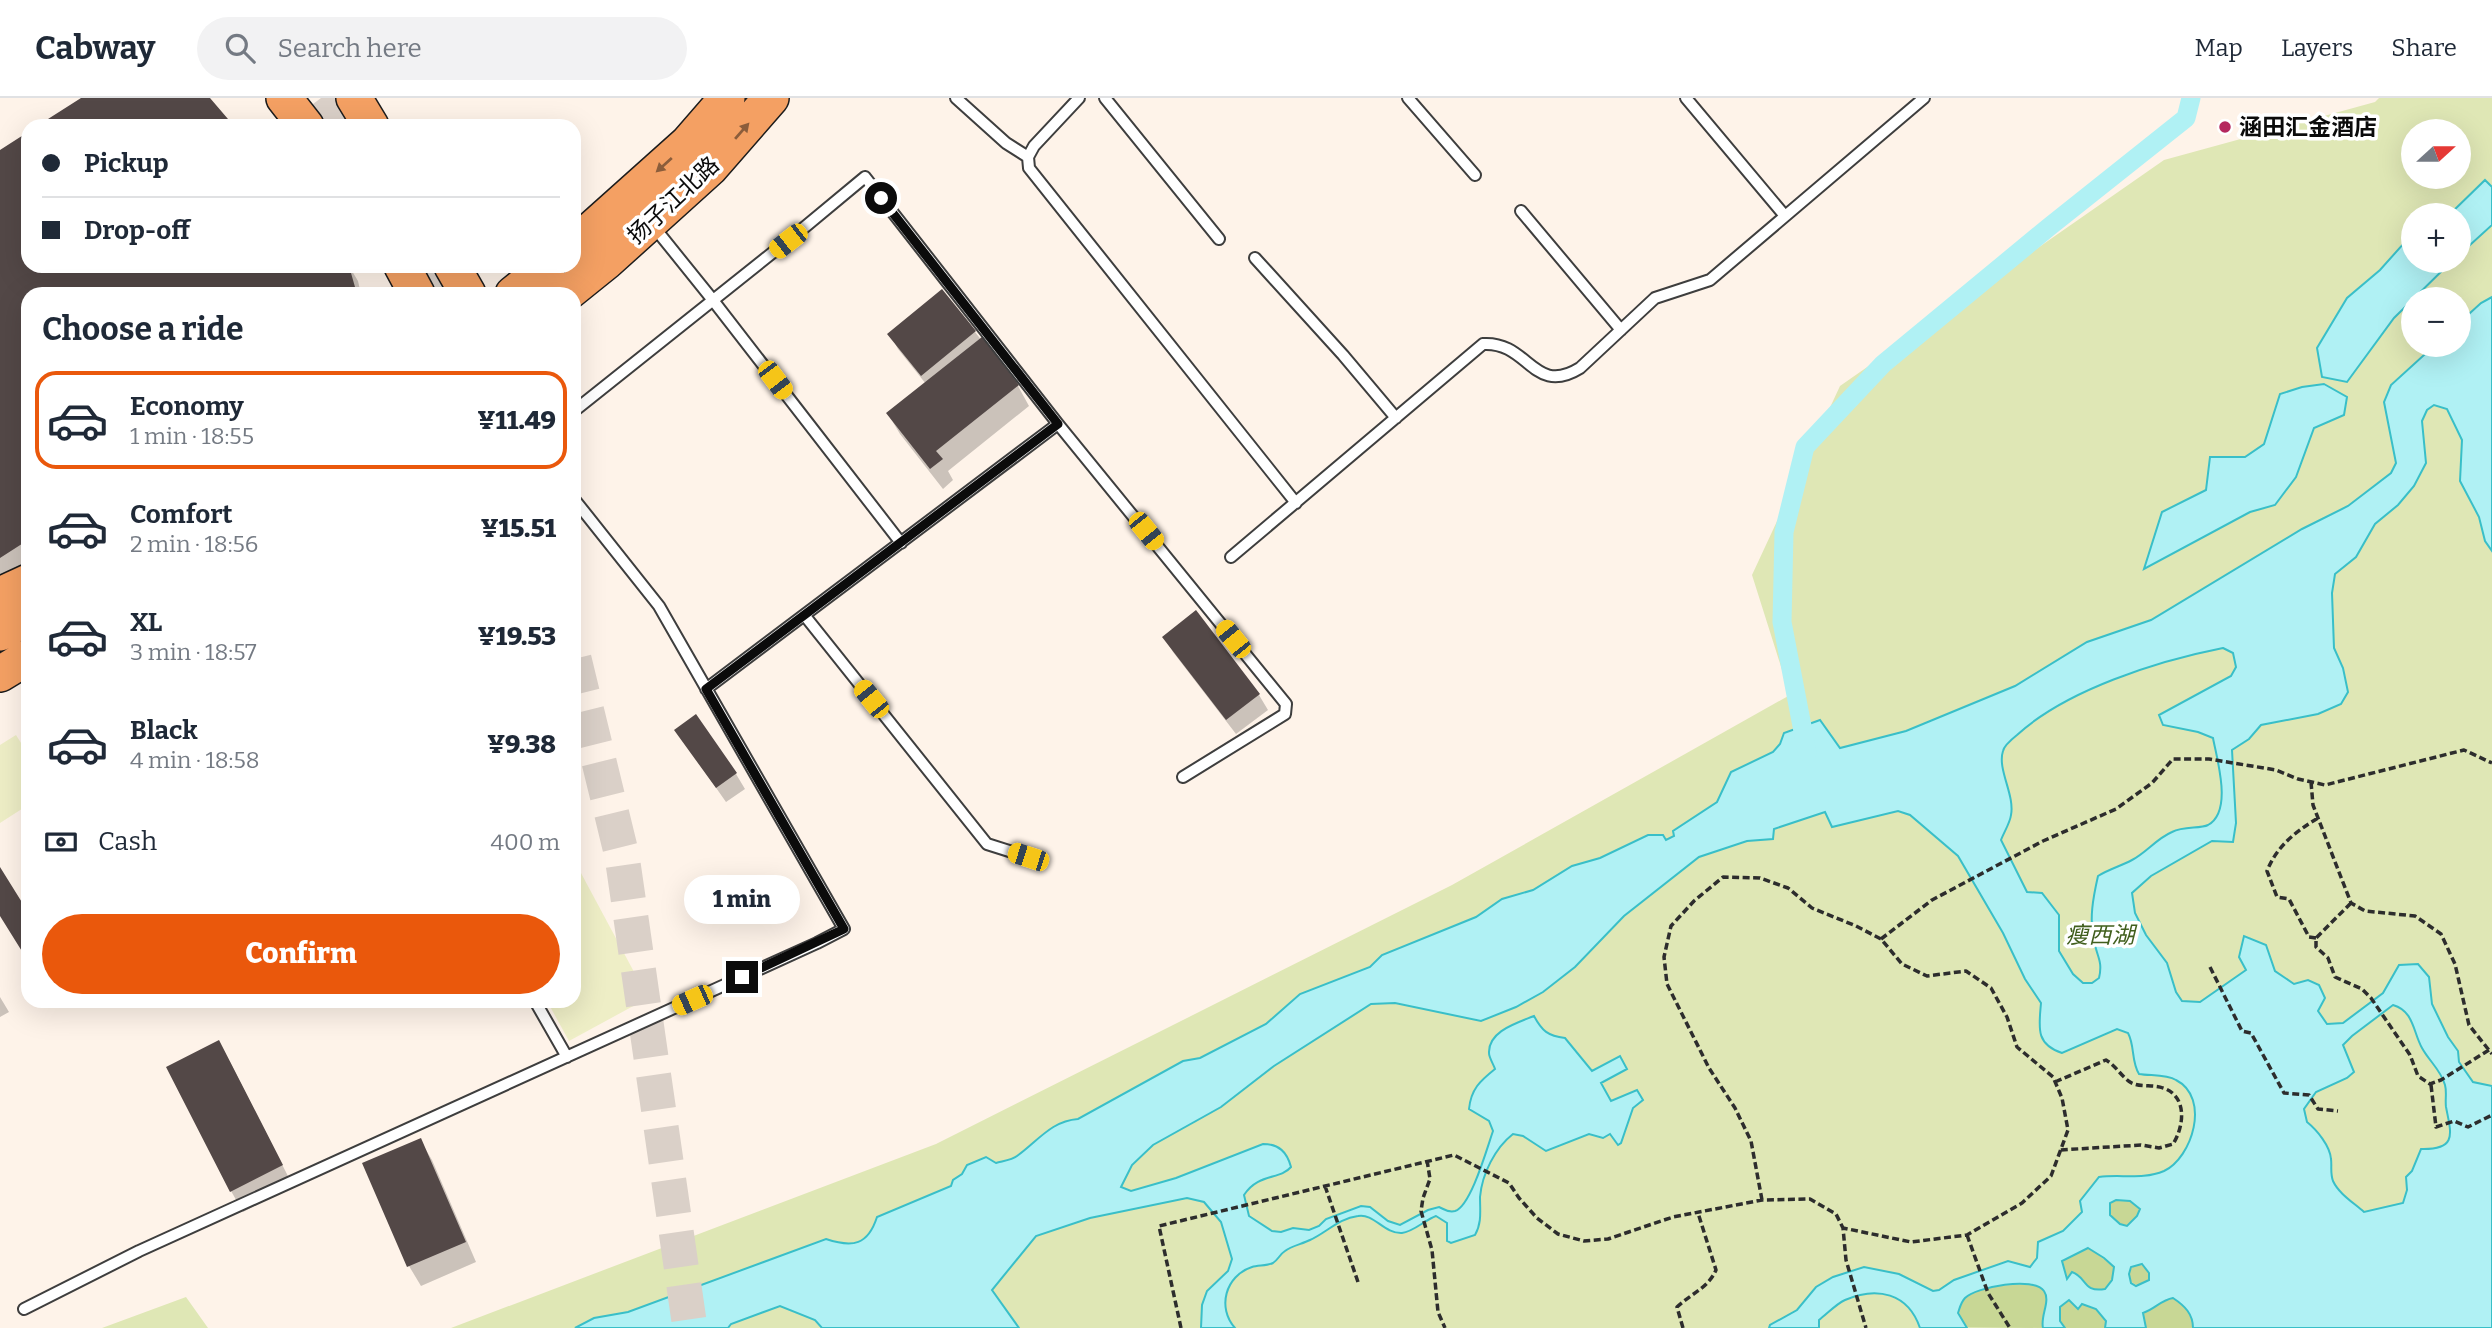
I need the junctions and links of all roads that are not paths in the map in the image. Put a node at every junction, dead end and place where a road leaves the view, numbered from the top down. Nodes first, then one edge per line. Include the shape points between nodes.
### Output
1 (284, 98) edge
2 (354, 98) edge
3 (727, 98) edge
4 (771, 98) edge
5 (956, 98) edge
6 (1079, 98) edge
7 (1105, 98) edge
8 (1408, 98) edge
9 (1686, 98) edge
10 (1924, 98) edge
11 (300, 119) edge
12 (367, 119) edge
13 (1028, 157) junction
14 (1475, 175) dead end
15 (1521, 211) dead end
16 (1786, 216) junction
17 (650, 222) junction
18 (581, 239) edge
19 (1219, 239) dead end
20 (1255, 258) dead end
21 (539, 273) edge
22 (522, 287) edge
23 (574, 287) edge
24 (712, 299) junction
25 (1621, 330) junction
26 (581, 405) edge
27 (1396, 418) junction
28 (1058, 424) junction
29 (1296, 503) junction
30 (581, 508) edge
31 (901, 543) junction
32 (1231, 557) dead end
33 (21, 586) edge
34 (0, 596) edge
35 (805, 616) junction
36 (21, 620) edge
37 (0, 634) edge
38 (21, 661) edge
39 (0, 674) edge
40 (706, 689) junction
41 (1184, 777) dead end
42 (1028, 857) dead end
43 (539, 1008) edge
44 (567, 1057) junction
45 (24, 1309) dead end

1 - 11 main road
2 - 12 main road
3 -> 18 main road, 扬子江北路 via 688,143
17 -> 4 main road, 扬子江北路 via 710,168
5 - 13 lane via 1006,144
6 - 13 lane
7 - 19 lane
8 - 14 lane
9 - 16 lane
10 - 16 lane
13 - 29 lane via 1037,181
15 - 25 lane
16 - 25 lane via 1710,280 1656,298
17 - 23 main road, 扬子江北路
17 - 24 lane
20 - 27 lane
21 - 22 main road
24 - 26 lane
24 - 28 lane via 864,177
24 - 31 lane
25 - 27 lane via 1567,376 1552,377 1538,371 1498,343 1483,344
27 - 29 lane
28 - 31 lane
28 - 41 lane via 1286,704 1285,714
29 - 32 lane
30 - 40 lane via 659,606
31 - 35 lane
33 - 34 main road
35 - 40 lane
35 - 42 lane via 987,844
36 - 37 main road
38 - 39 main road
40 - 44 lane via 844,929
43 - 44 lane
44 - 45 lane via 139,1251

